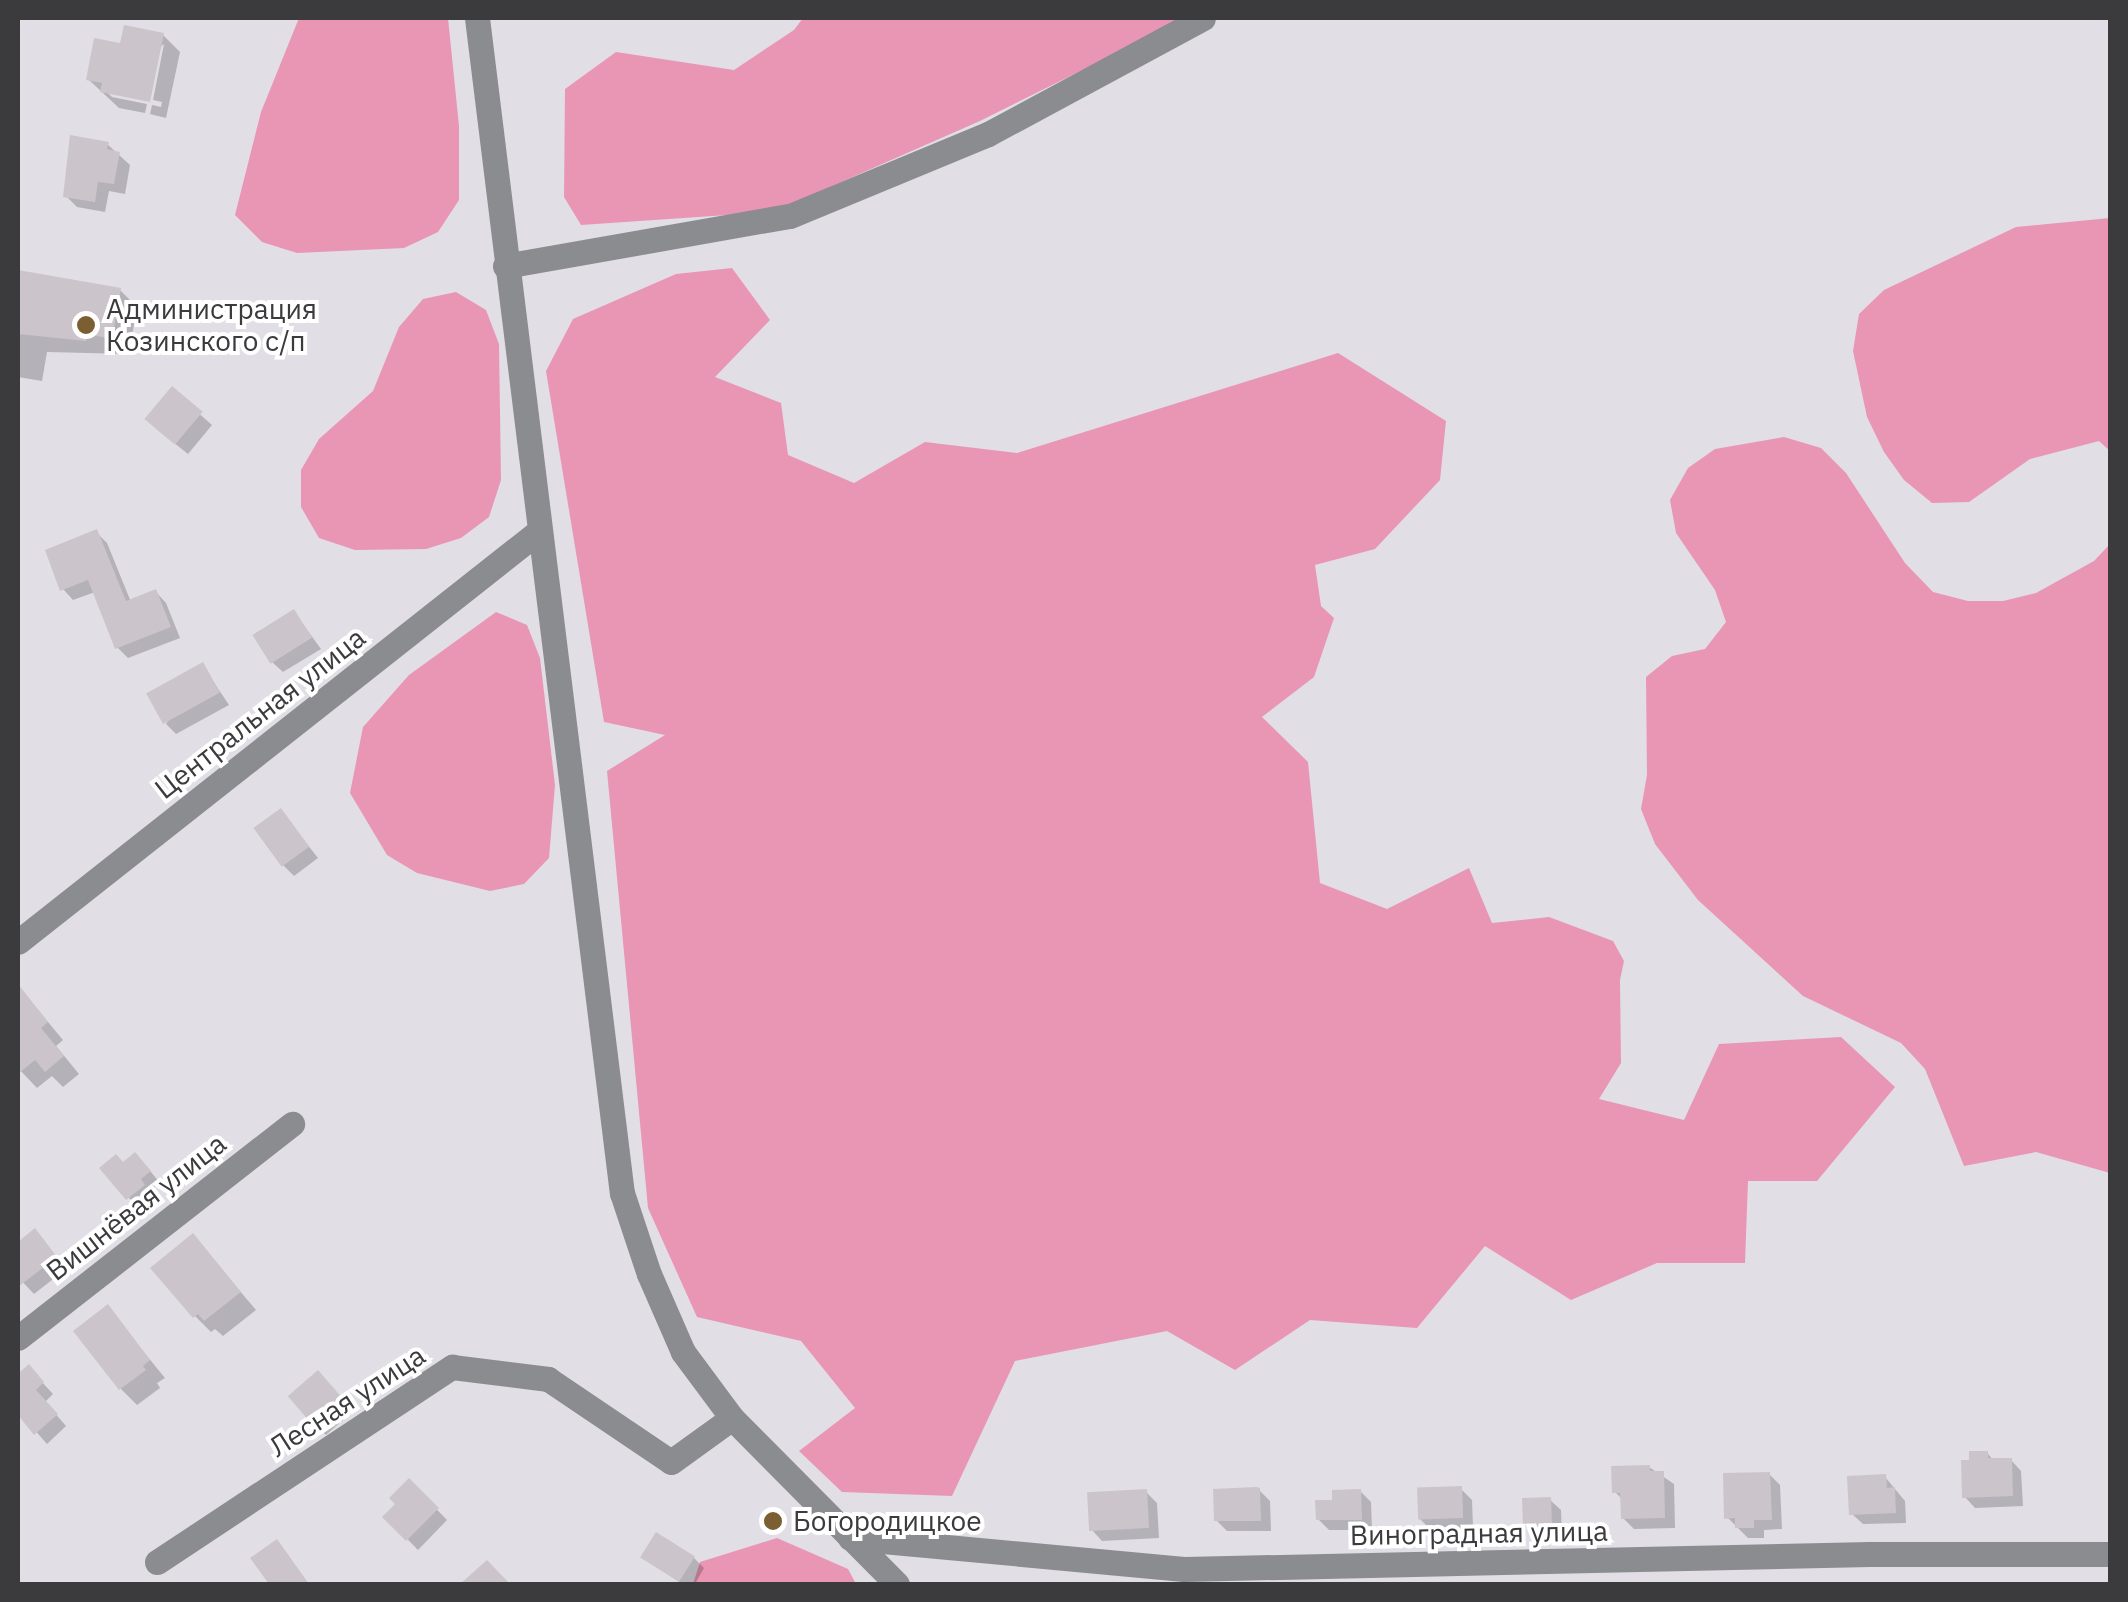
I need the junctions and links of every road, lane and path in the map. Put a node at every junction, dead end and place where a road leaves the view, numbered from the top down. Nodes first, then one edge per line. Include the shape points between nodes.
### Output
1 (477, 18) edge
2 (1204, 18) edge
3 (505, 266) junction
4 (539, 531) junction
5 (18, 942) edge
6 (292, 1124) dead end
7 (18, 1338) edge
8 (732, 1418) junction
9 (850, 1538) junction
10 (2110, 1554) edge
11 (157, 1562) dead end
12 (897, 1584) edge

1 - 3 street
2 - 3 street via 988,134 790,216
3 - 4 street
4 - 5 street, Центральная улица
4 - 8 street via 622,1193 684,1352
6 - 7 street, Вишнёвая улица
8 - 9 street
8 - 11 street, Лесная улица via 671,1462 548,1379 452,1367
9 - 10 street, Виноградная улица via 1184,1570
9 - 12 street

